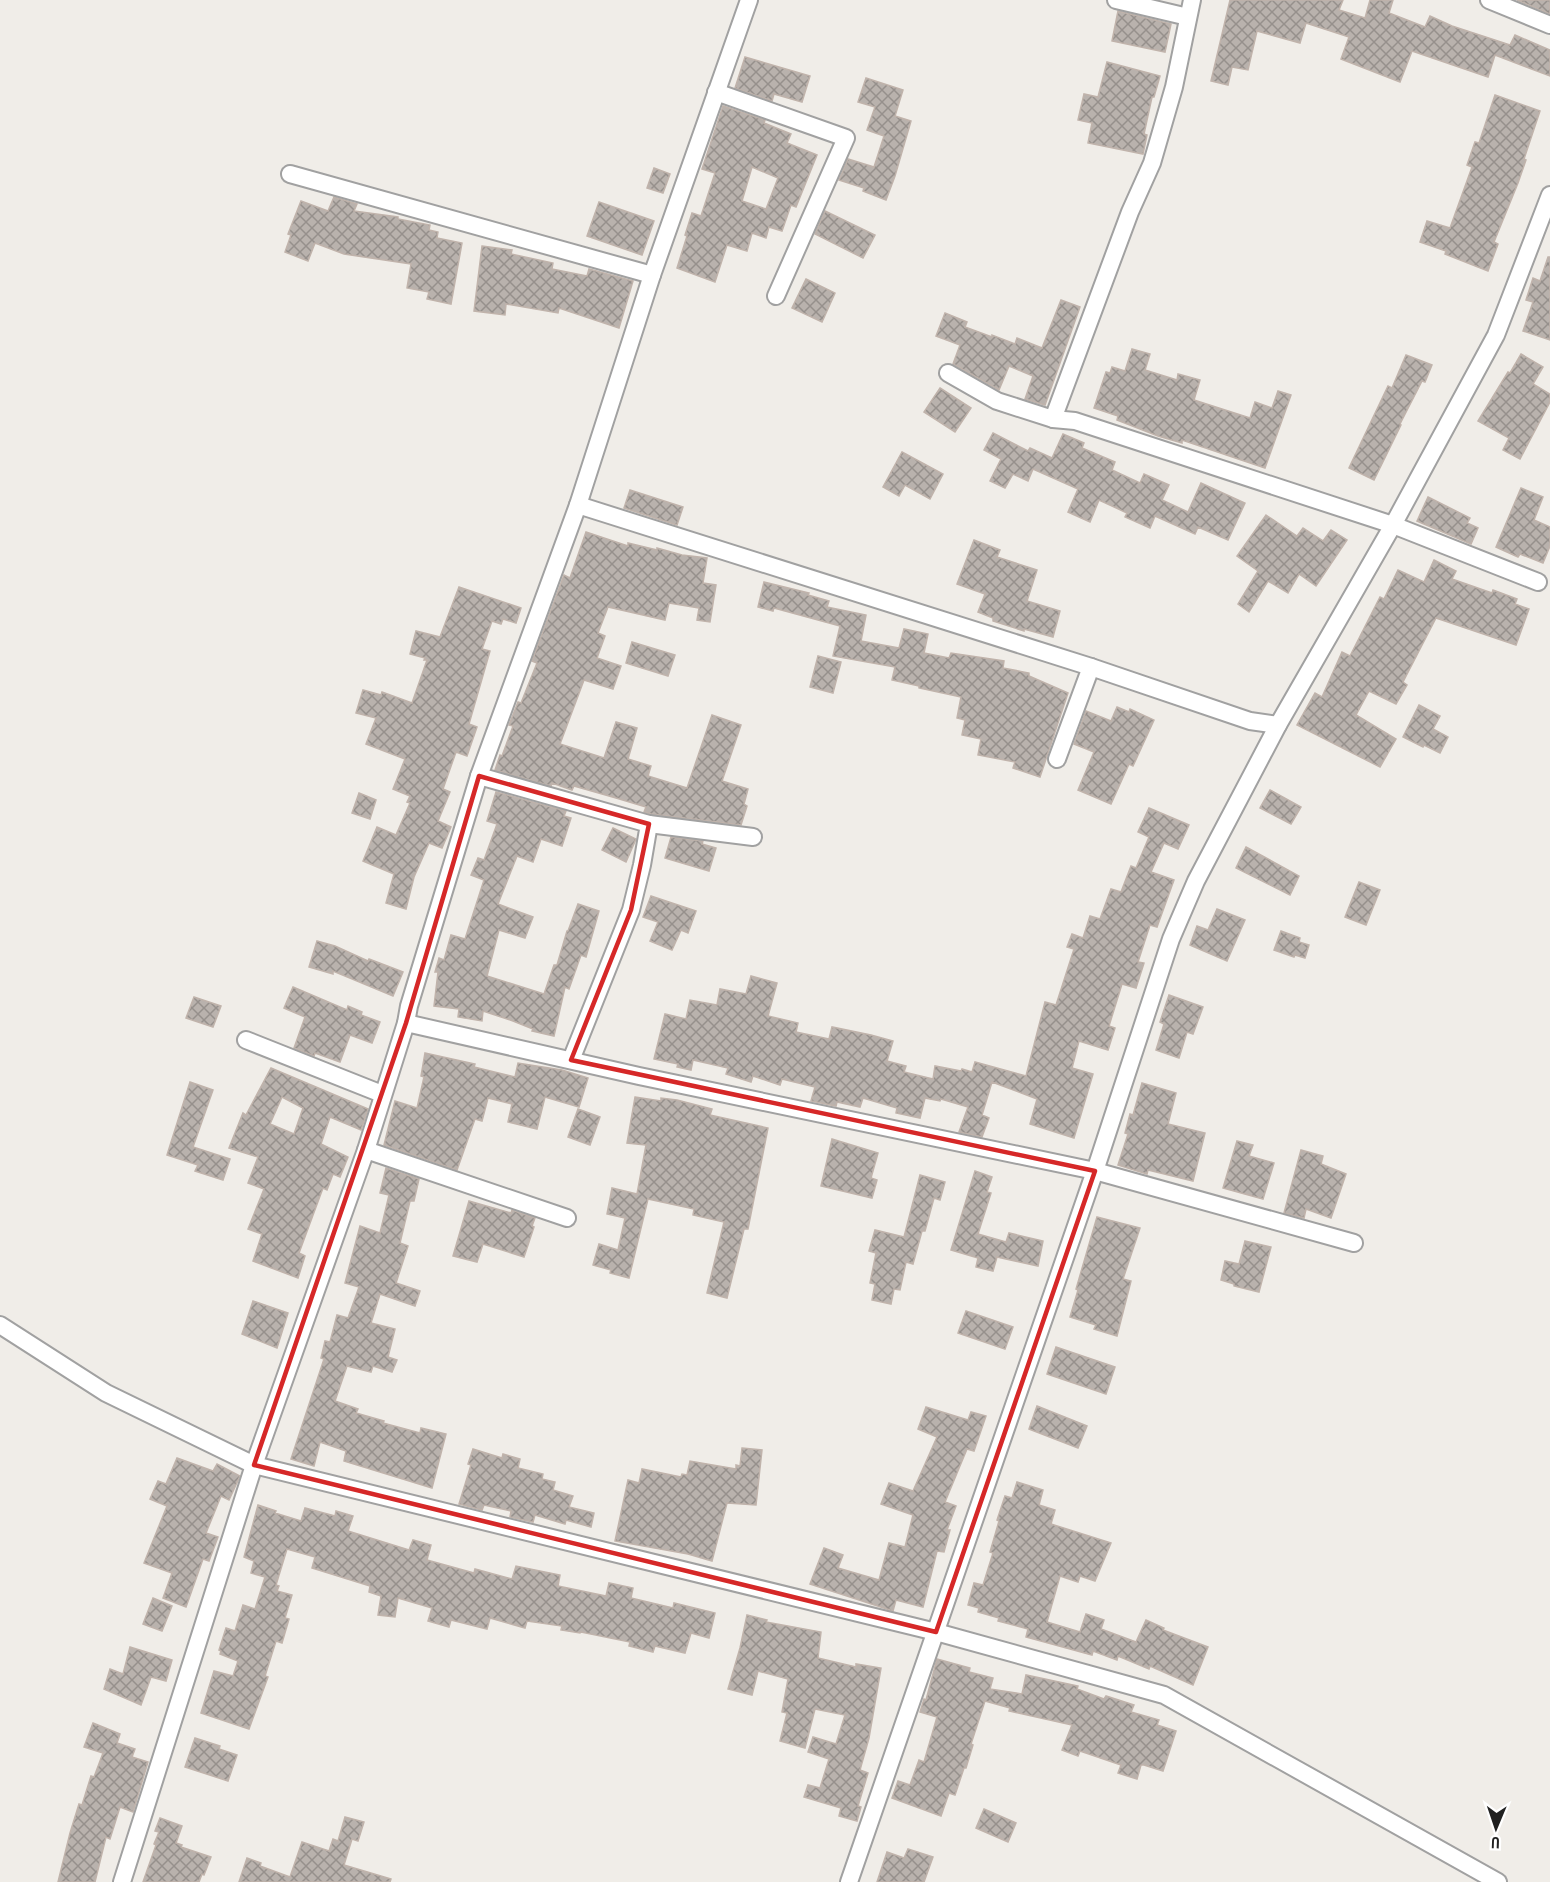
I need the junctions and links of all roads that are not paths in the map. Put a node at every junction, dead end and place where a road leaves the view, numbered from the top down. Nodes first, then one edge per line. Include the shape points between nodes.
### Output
1 (749, 0) edge
2 (1116, 0) edge
3 (1192, 0) edge
4 (1489, 0) edge
5 (1188, 17) junction
6 (1550, 25) edge
7 (716, 92) junction
8 (290, 174) dead end
9 (1550, 195) edge
10 (652, 275) junction
11 (776, 296) dead end
12 (948, 373) dead end
13 (1053, 419) junction
14 (578, 505) junction
15 (1393, 525) junction
16 (1538, 582) dead end
17 (1092, 667) junction
18 (1278, 725) junction
19 (1057, 759) dead end
20 (479, 776) junction
21 (649, 825) junction
22 (753, 837) dead end
23 (406, 1023) junction
24 (246, 1040) dead end
25 (571, 1060) junction
26 (382, 1094) junction
27 (366, 1150) junction
28 (1095, 1171) junction
29 (567, 1218) dead end
30 (1354, 1243) dead end
31 (0, 1325) edge
32 (254, 1465) junction
33 (936, 1632) junction
34 (122, 1882) edge
35 (849, 1882) edge
36 (1498, 1882) edge

1 - 7 street
2 - 5 street
3 - 5 street
4 - 6 street
5 - 13 street via 1174,87 1152,163
7 - 10 street
7 - 11 street via 846,138
8 - 10 street
9 - 15 street via 1496,335
10 - 14 street
12 - 13 street via 997,400
13 - 15 street via 1075,421
14 - 17 street
14 - 20 street
15 - 16 street
15 - 18 street
17 - 18 street via 1250,721
17 - 19 street
18 - 28 street via 1196,881 1171,939
20 - 21 street
20 - 23 street
21 - 22 street
21 - 25 street via 631,910
23 - 25 street
23 - 26 street
24 - 26 street
25 - 28 street
26 - 27 street
27 - 29 street
27 - 32 street
28 - 30 street
28 - 33 street
31 - 32 street via 106,1393
32 - 33 street
32 - 34 street
33 - 35 street
33 - 36 street via 1164,1695

